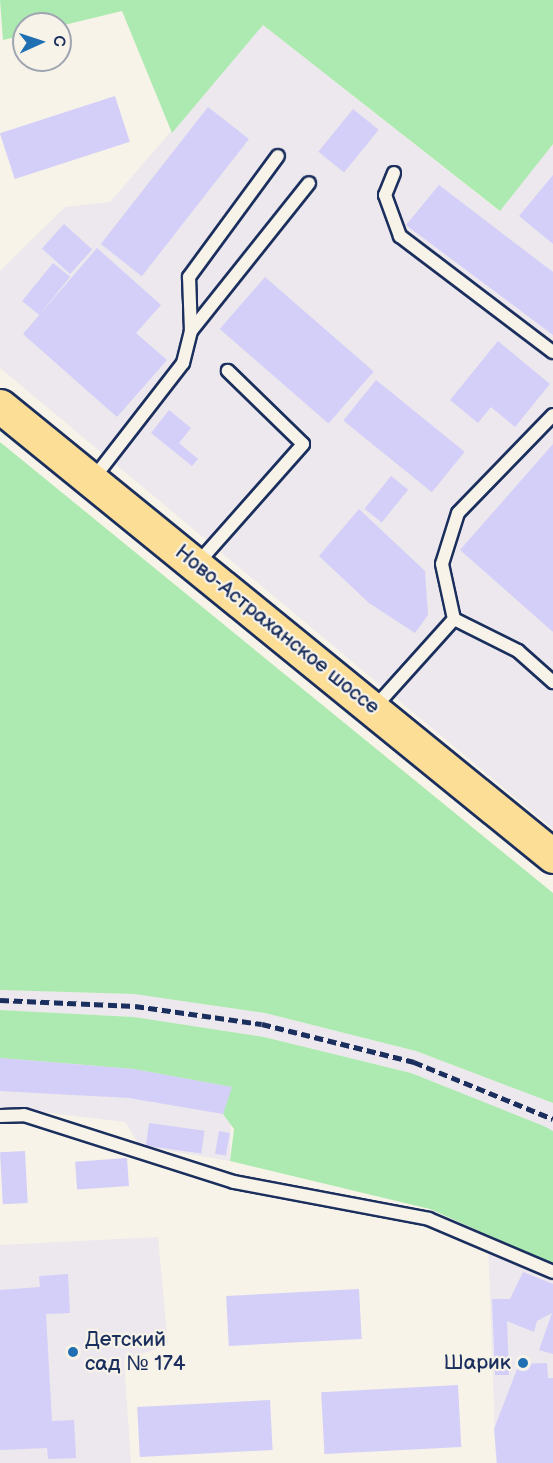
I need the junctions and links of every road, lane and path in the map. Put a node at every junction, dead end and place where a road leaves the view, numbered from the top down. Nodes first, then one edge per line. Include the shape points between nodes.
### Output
1 (278, 156) dead end
2 (394, 173) dead end
3 (309, 183) dead end
4 (191, 331) junction
5 (553, 352) edge
6 (228, 371) dead end
7 (0, 406) edge
8 (553, 415) edge
9 (92, 480) junction
10 (196, 565) junction
11 (454, 619) junction
12 (553, 682) edge
13 (373, 709) junction
14 (553, 856) edge
15 (0, 1116) edge
16 (553, 1272) edge

1 - 4 lane via 189,277
2 - 5 lane via 385,195 400,236
3 - 4 lane
4 - 9 lane via 183,363
6 - 10 lane via 303,444
7 - 9 main road, Ново-Астраханское шоссе
8 - 11 lane via 458,513 442,564
9 - 10 main road, Ново-Астраханское шоссе
10 - 13 main road, Ново-Астраханское шоссе
11 - 12 lane via 518,651
11 - 13 lane
13 - 14 main road, Ново-Астраханское шоссе
15 - 16 lane via 24,1115 234,1182 429,1218

